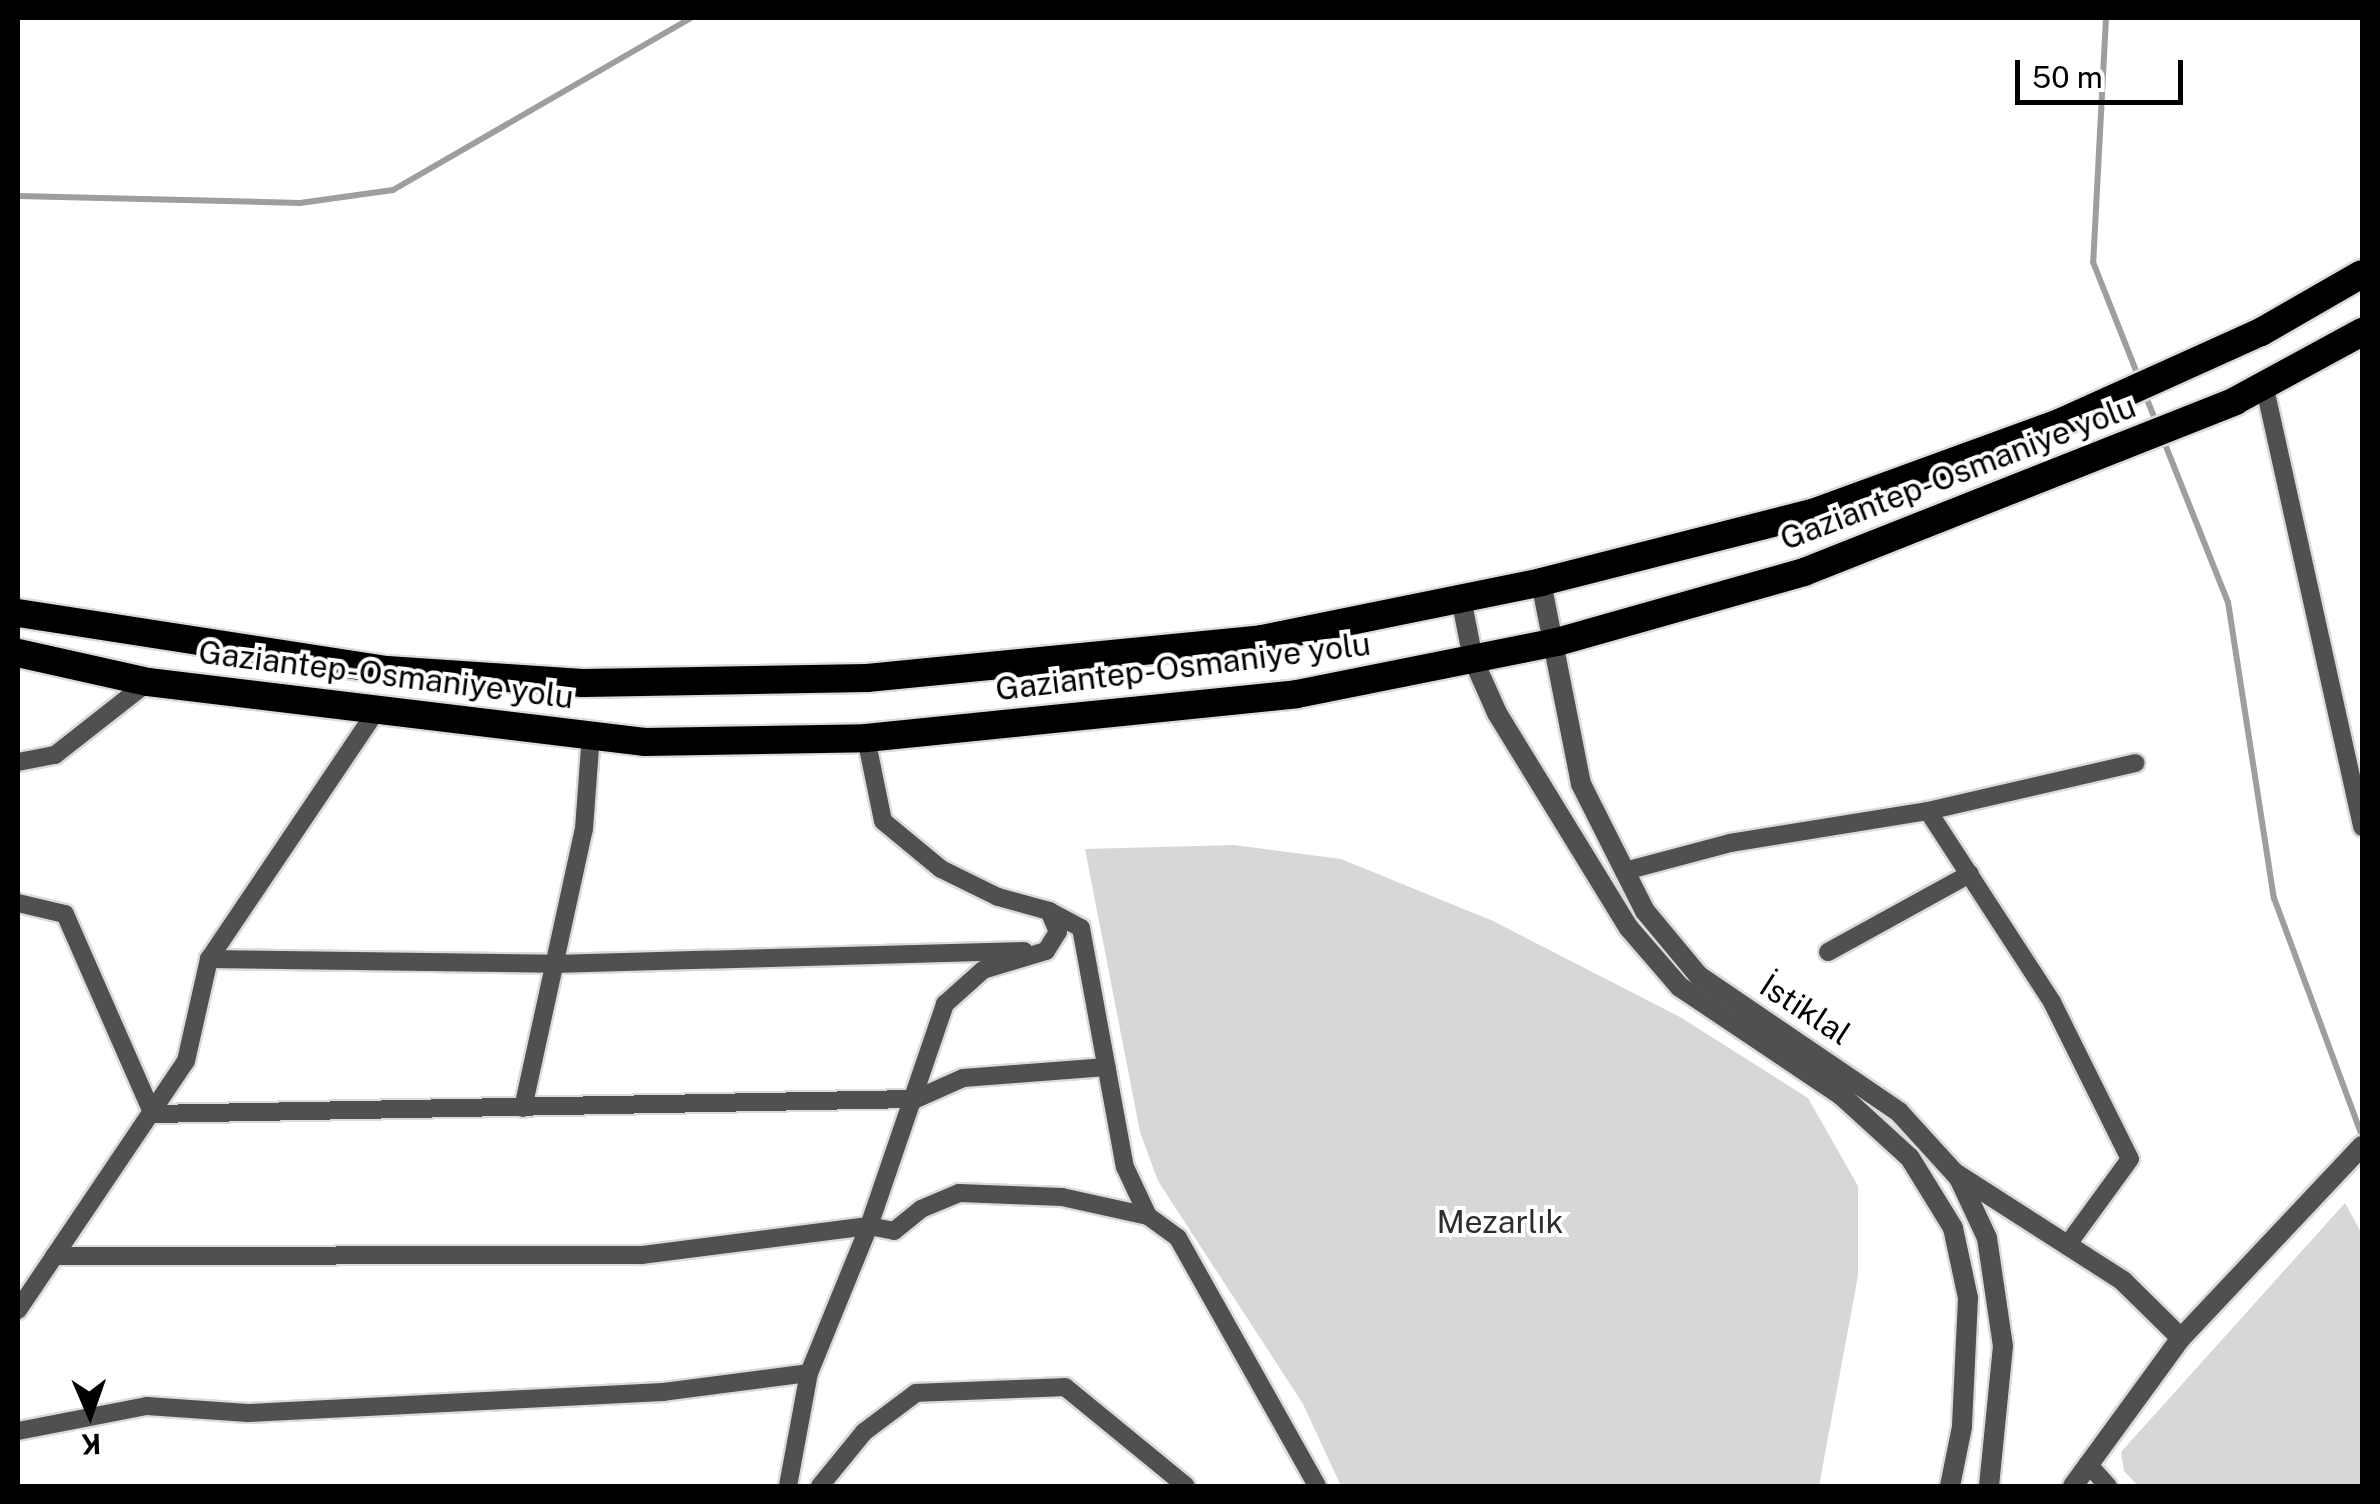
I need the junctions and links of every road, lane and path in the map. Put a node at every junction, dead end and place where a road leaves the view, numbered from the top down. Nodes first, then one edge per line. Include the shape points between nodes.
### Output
1 (2362, 274) edge
2 (2362, 332) edge
3 (2264, 384) junction
4 (1540, 582) junction
5 (1461, 598) junction
6 (18, 613) edge
7 (1557, 642) junction
8 (18, 653) edge
9 (1473, 659) junction
10 (148, 682) junction
11 (375, 713) junction
12 (590, 734) junction
13 (866, 738) junction
14 (18, 762) edge
15 (2136, 763) dead end
16 (1928, 811) junction
17 (2362, 827) edge
18 (1625, 871) junction
19 (1970, 874) junction
20 (18, 903) edge
21 (1049, 911) junction
22 (1046, 950) junction
23 (1828, 952) dead end
24 (209, 958) junction
25 (554, 964) junction
26 (1107, 1067) junction
27 (916, 1099) junction
28 (522, 1108) junction
29 (153, 1114) junction
30 (2362, 1146) edge
31 (1955, 1173) junction
32 (1148, 1216) junction
33 (869, 1226) junction
34 (2068, 1244) junction
35 (54, 1256) junction
36 (18, 1310) edge
37 (2182, 1338) junction
38 (809, 1373) junction
39 (18, 1431) edge
40 (2088, 1464) junction
41 (788, 1486) edge
42 (820, 1486) edge
43 (1186, 1486) edge
44 (1317, 1486) edge
45 (1950, 1486) edge
46 (1988, 1486) edge
47 (2062, 1486) edge
48 (2073, 1486) edge
49 (2108, 1486) edge

1 - 4 highway, Gaziantep-Osmaniye yolu via 2208,356 2059,423 1812,513
2 - 3 highway, Gaziantep-Osmaniye yolu
3 - 7 highway, Gaziantep-Osmaniye yolu via 2073,470 1804,572
3 - 17 street
4 - 5 highway, Gaziantep-Osmaniye yolu
4 - 7 street, İstiklal
5 - 6 highway, Gaziantep-Osmaniye yolu via 1262,639 1039,665 867,678 583,683 387,670
5 - 9 street
7 - 9 highway, Gaziantep-Osmaniye yolu
7 - 18 street, İstiklal via 1581,784
8 - 10 highway, Gaziantep-Osmaniye yolu
9 - 13 highway, Gaziantep-Osmaniye yolu via 1297,694
9 - 45 street via 1506,728 1629,928 1680,987 1841,1095 1896,1146 1952,1228 1968,1298 1962,1427
10 - 11 highway, Gaziantep-Osmaniye yolu
10 - 14 street via 55,755
11 - 12 highway, Gaziantep-Osmaniye yolu
11 - 24 street
12 - 13 highway, Gaziantep-Osmaniye yolu via 645,742
12 - 25 street via 584,829
13 - 21 street via 883,822 942,869 998,898
15 - 16 street
16 - 18 street via 1730,842
16 - 19 street
18 - 31 street, İstiklal via 1645,910 1699,976 1899,1112
19 - 23 street
19 - 34 street via 2052,1002 2130,1159
20 - 29 street via 65,914
21 - 22 street via 1058,932
21 - 26 street via 1082,928
22 - 25 street
22 - 27 street via 983,970 945,1004
24 - 25 street
24 - 29 street via 186,1060
25 - 28 street
26 - 27 street via 963,1078
26 - 32 street via 1125,1166
27 - 28 street
27 - 33 street
28 - 29 street
29 - 35 street
30 - 37 street
31 - 34 street
31 - 46 street, İstiklal via 1986,1238 2003,1346
32 - 33 street via 1062,1198 959,1193 920,1210 894,1231
32 - 44 street via 1178,1238
33 - 35 street via 642,1255
33 - 38 street
34 - 37 street via 2123,1280
35 - 36 street
37 - 40 street
38 - 39 street via 662,1392 248,1413 146,1406
38 - 41 street
40 - 47 street
40 - 48 street
40 - 49 street
42 - 43 street via 864,1432 916,1394 1065,1387

